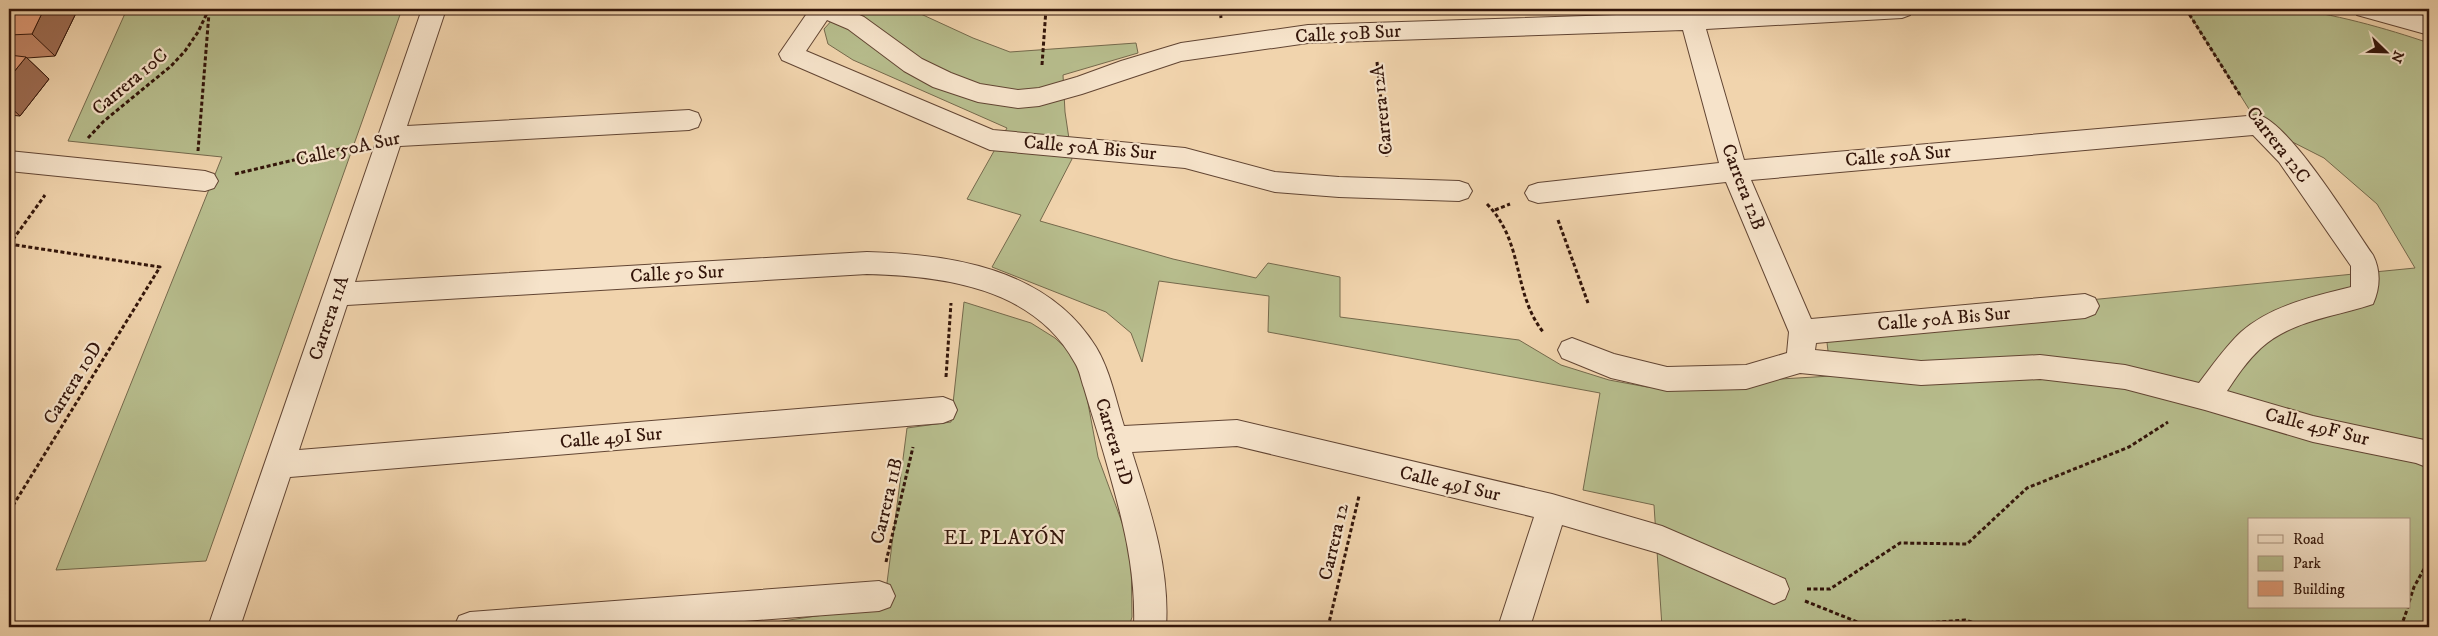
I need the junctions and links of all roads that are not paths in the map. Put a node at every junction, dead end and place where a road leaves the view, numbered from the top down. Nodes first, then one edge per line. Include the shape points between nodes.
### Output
1 (434, 9) edge
2 (823, 9) edge
3 (1902, 9) edge
4 (2365, 9) edge
5 (1691, 15) edge
6 (1403, 20) edge
7 (2429, 26) edge
8 (689, 120) dead end
9 (2259, 126) joint
10 (390, 137) junction
11 (9, 161) edge
12 (1734, 171) junction
13 (205, 181) road end
14 (1459, 191) road end
15 (1543, 192) road end
16 (1014, 289) joint
17 (337, 294) junction
18 (2085, 306) dead end
19 (1803, 332) junction
20 (1572, 350) road end
21 (1800, 362) junction
22 (2205, 397) junction
23 (932, 411) road end
24 (1115, 440) junction
25 (2429, 455) edge
26 (279, 465) junction
27 (1552, 508) junction
28 (1774, 589) road end
29 (879, 596) road end
30 (224, 627) edge
31 (470, 627) edge
32 (1150, 627) edge
33 (1514, 627) edge

1 - 10 street, Carrera 11A
2 - 6 street, Calle 50B Sur via 856,23 913,65 942,80 978,93 1018,99 1039,97 1180,52 1308,34 1373,31
2 - 14 street, Calle 50A Bis Sur via 791,54 990,140 1185,158 1275,182
3 - 5 street, Calle 50B Sur
4 - 7 street
5 - 6 street, Calle 50B Sur
5 - 12 street, Carrera 12B
8 - 10 street, Calle 50A Sur
9 - 12 street, Calle 50A Sur
9 - 22 street, Carrera 12C via 2288,155 2364,263 2366,282 2363,296 2297,313 2272,326 2241,350
10 - 17 street, Carrera 11A
11 - 13 street
12 - 15 street, Calle 50A Sur
12 - 19 street, Carrera 12B
16 - 17 street, Calle 50 Sur via 986,278 904,262
16 - 24 street, Carrera 11D via 1066,324 1088,358
17 - 26 street, Carrera 11A
18 - 19 street, Calle 50A Bis Sur
19 - 21 street, Carrera 12B
20 - 21 street via 1611,366 1667,379 1746,376
21 - 22 street via 1921,373 2040,367 2125,377
22 - 25 street, Calle 49F Sur via 2313,429
23 - 26 street, Calle 49I Sur
24 - 27 street, Calle 49I Sur via 1237,433
24 - 32 street, Carrera 11D via 1149,565 1153,600
26 - 30 street, Carrera 11A
27 - 28 street, Calle 49I Sur via 1662,540
27 - 33 street
29 - 31 street

